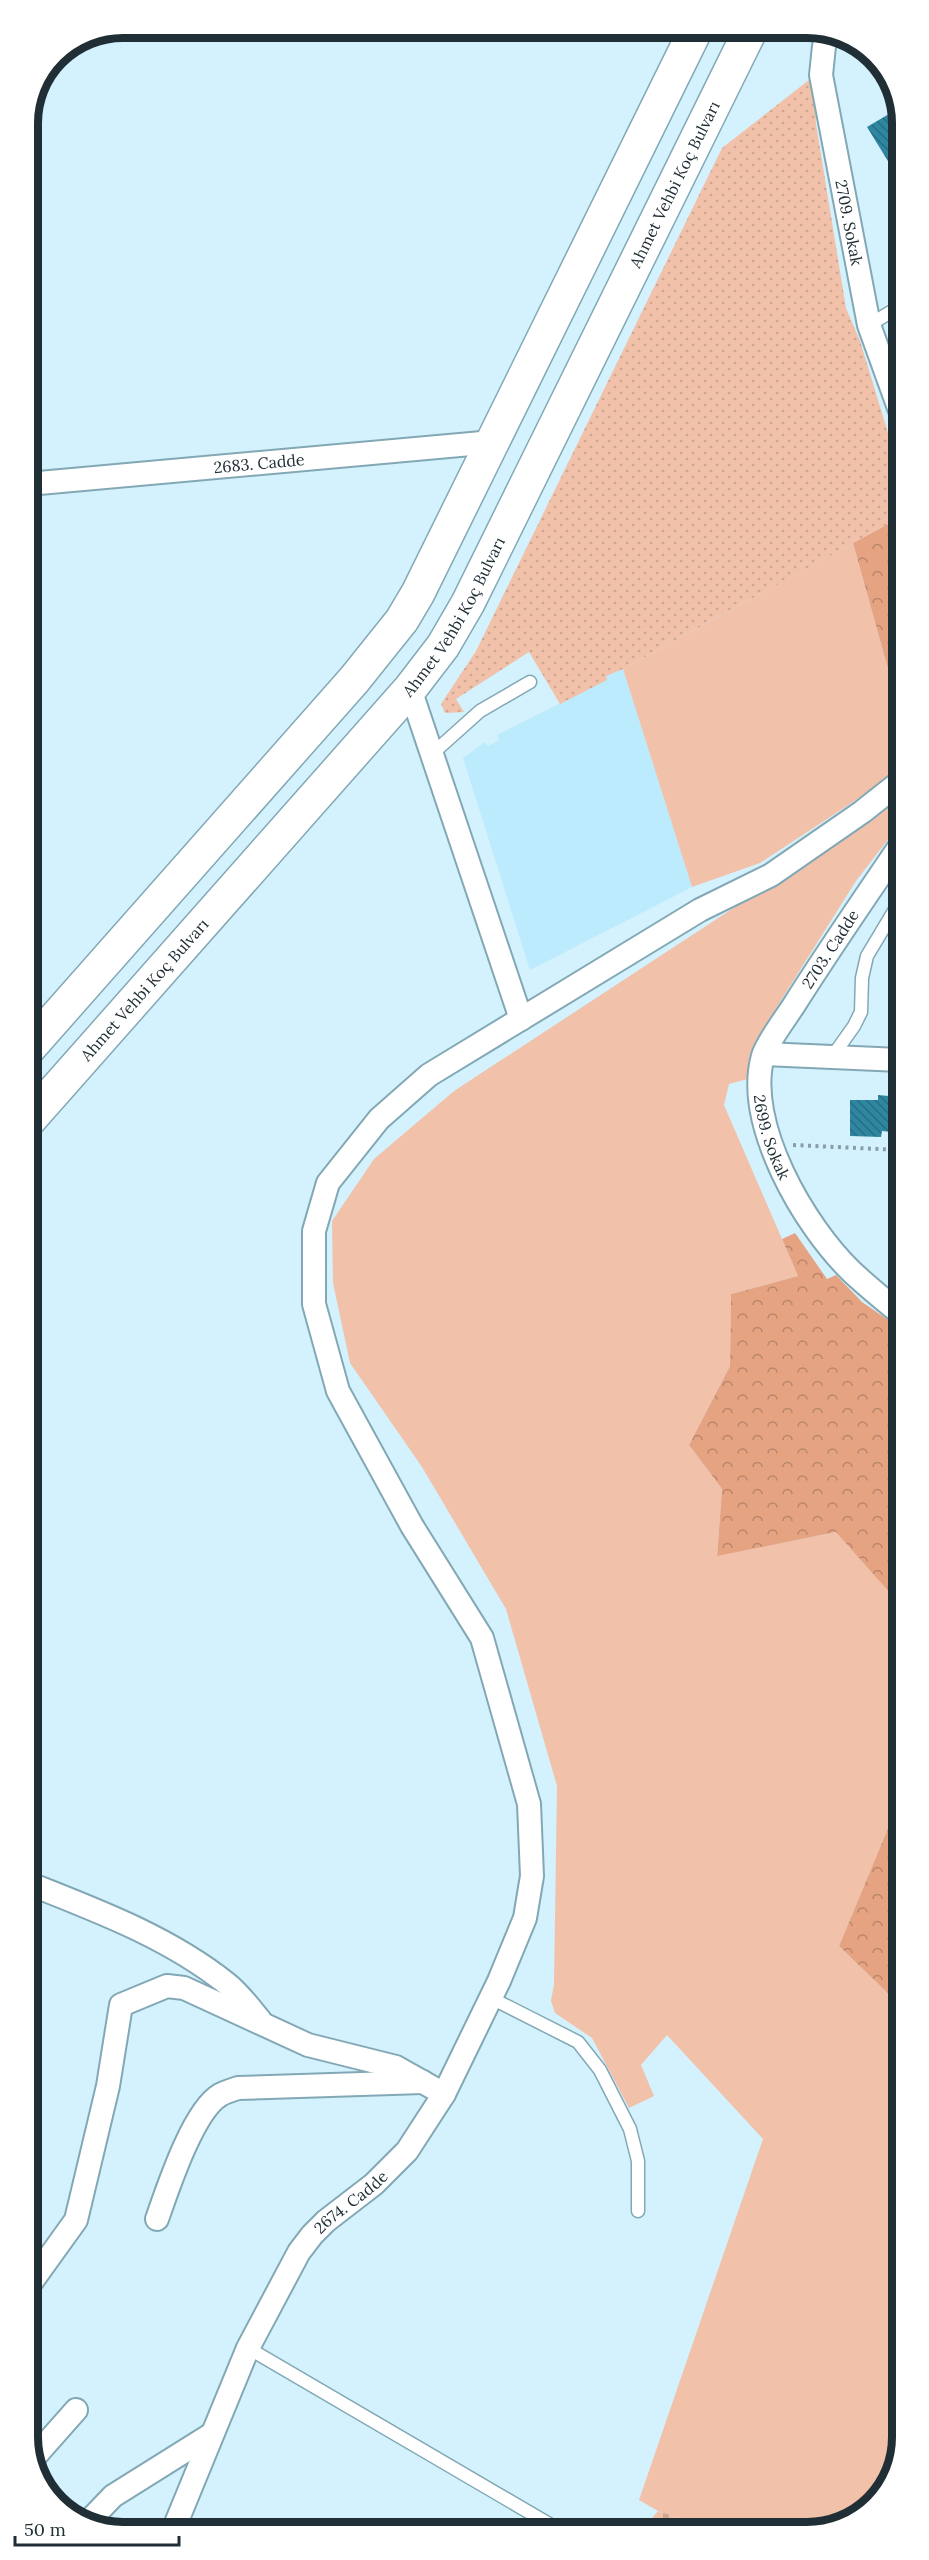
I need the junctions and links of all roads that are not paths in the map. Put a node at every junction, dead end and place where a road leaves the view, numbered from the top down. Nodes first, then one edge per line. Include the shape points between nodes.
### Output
1 (693, 38) edge
2 (747, 38) edge
3 (826, 40) edge
4 (892, 311) edge
5 (869, 325) junction
6 (892, 389) edge
7 (493, 442) junction
8 (38, 483) edge
9 (530, 682) dead end
10 (410, 689) junction
11 (432, 754) junction
12 (892, 788) edge
13 (892, 857) edge
14 (892, 914) edge
15 (520, 1019) junction
16 (38, 1038) edge
17 (764, 1054) junction
18 (832, 1057) junction
19 (892, 1060) edge
20 (38, 1109) edge
21 (892, 1306) edge
22 (38, 1887) edge
23 (491, 1998) junction
24 (267, 2028) junction
25 (425, 2082) junction
26 (444, 2094) junction
27 (638, 2211) dead end
28 (157, 2219) dead end
29 (38, 2272) edge
30 (248, 2348) junction
31 (76, 2410) dead end
32 (212, 2434) junction
33 (39, 2452) edge
34 (93, 2517) edge
35 (176, 2522) edge
36 (546, 2522) edge

1 - 7 main road
2 - 10 main road, Ahmet Vehbi Koç Bulvarı via 468,603 443,646
3 - 5 street, 2709. Sokak via 821,75
4 - 5 lane
5 - 6 street, 2709. Sokak
7 - 8 street, 2683. Cadde
7 - 16 main road via 402,620
9 - 11 lane via 480,711
10 - 11 street
10 - 20 main road, Ahmet Vehbi Koç Bulvarı
11 - 15 street
12 - 15 street, 2674. Cadde via 771,875 700,910
13 - 17 street, 2703. Cadde
14 - 18 lane via 867,956 861,978 861,1012
15 - 23 street, 2674. Cadde via 429,1075 379,1119 328,1183 314,1231 314,1304 338,1391 412,1526 482,1638 529,1804 532,1876 525,1918
17 - 18 street
17 - 21 street, 2699. Sokak via 759,1083 771,1144 784,1176 825,1241 851,1271
18 - 19 street
22 - 24 street via 111,1916 167,1944 228,1984
23 - 26 street, 2674. Cadde
23 - 27 lane via 578,2042 600,2070 630,2129 638,2161
24 - 25 street via 328,2051 396,2067
24 - 29 street via 184,1988 167,1986 121,2005 108,2086 76,2220
25 - 26 street
25 - 28 street via 238,2088 219,2095 196,2122
26 - 30 street, 2674. Cadde via 418,2137 392,2167 312,2235 283,2278
30 - 32 street, 2674. Cadde
30 - 36 lane
31 - 33 street
32 - 34 street via 113,2496
32 - 35 street, 2674. Cadde

